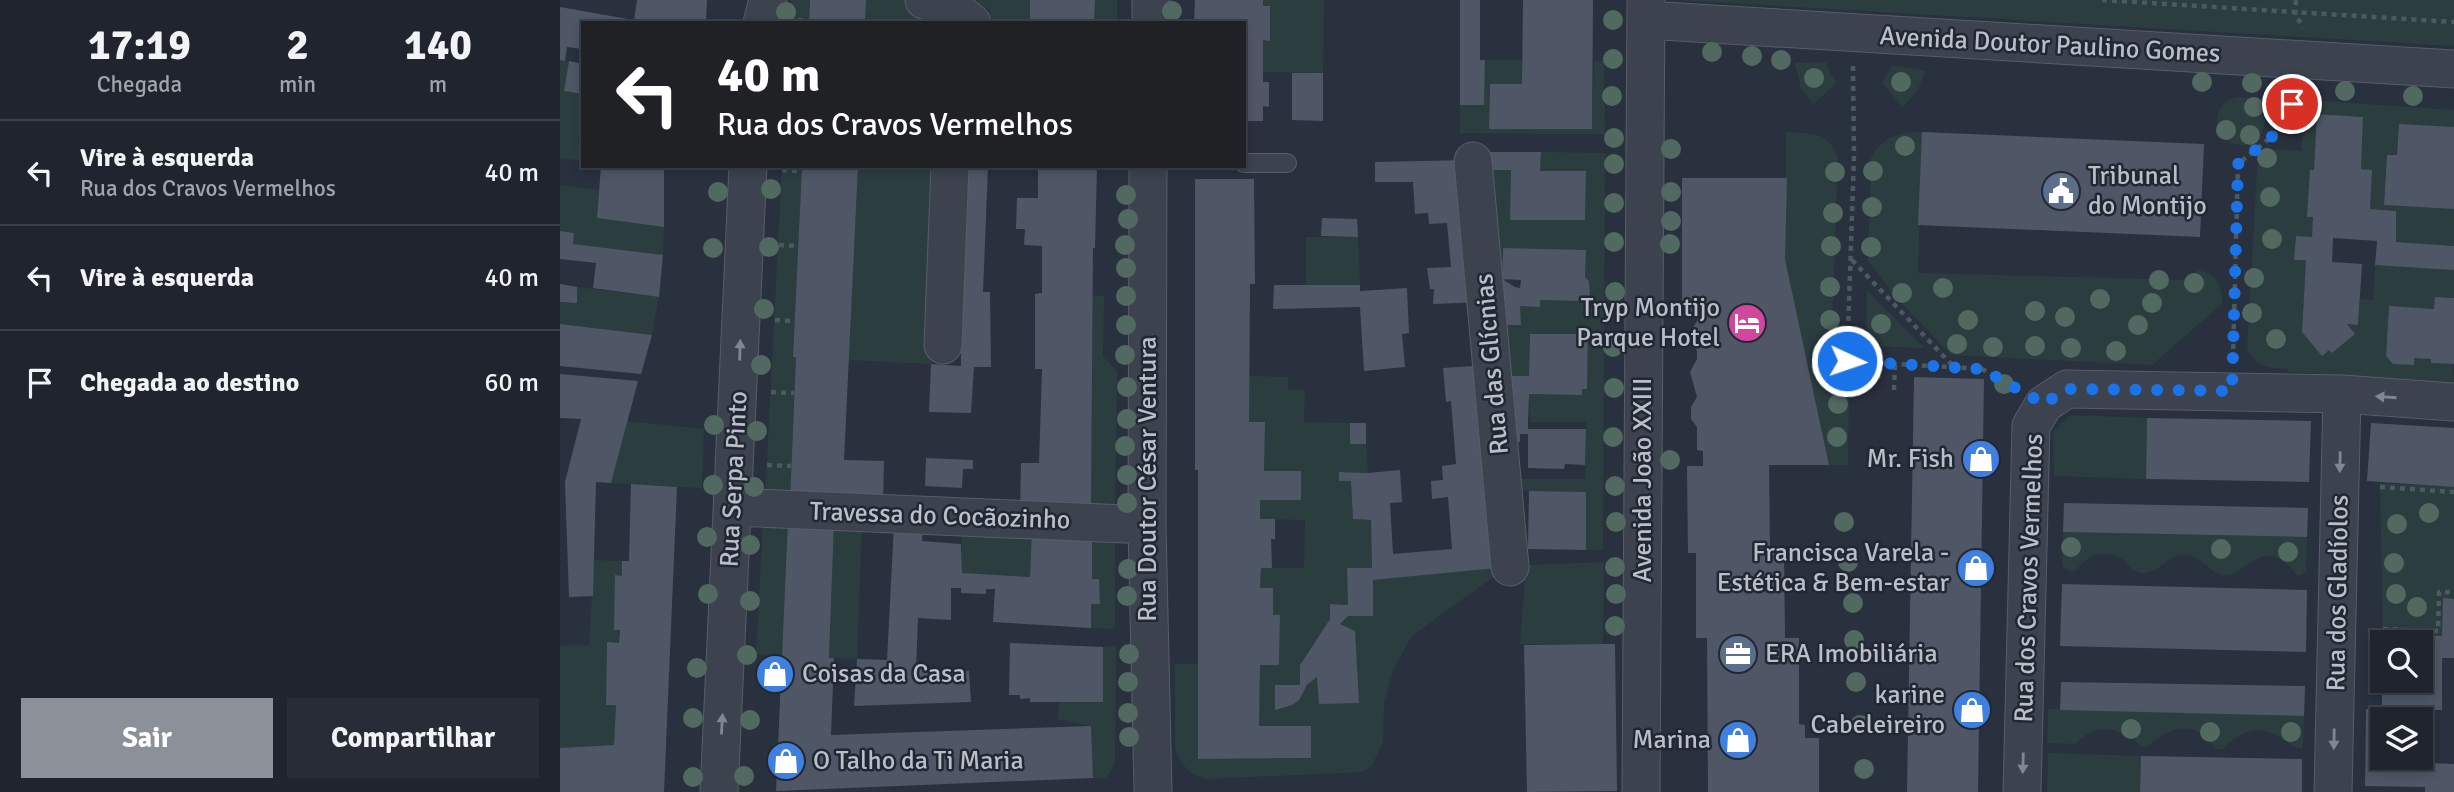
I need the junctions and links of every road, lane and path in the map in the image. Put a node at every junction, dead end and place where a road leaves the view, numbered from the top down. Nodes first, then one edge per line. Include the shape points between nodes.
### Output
1 (768, 0) edge
2 (1151, 0) edge
3 (2102, 0) edge
4 (2296, 0) edge
5 (1646, 10) edge
6 (2294, 11) junction
7 (763, 21) edge
8 (1151, 21) edge
9 (2454, 22) edge
10 (1853, 55) dead end
11 (2454, 69) edge
12 (2296, 93) dead end
13 (1473, 161) dead end
14 (1246, 163) edge
15 (1287, 163) dead end
16 (765, 168) edge
17 (950, 168) edge
18 (1148, 168) edge
19 (802, 171) dead end
20 (778, 245) dead end
21 (798, 246) dead end
22 (1851, 259) junction
23 (774, 320) dead end
24 (795, 321) dead end
25 (943, 345) dead end
26 (1895, 364) junction
27 (1952, 366) junction
28 (1894, 390) dead end
29 (2232, 391) junction
30 (770, 392) dead end
31 (794, 393) dead end
32 (2342, 394) junction
33 (2454, 402) edge
34 (2044, 404) junction
35 (766, 465) dead end
36 (791, 467) dead end
37 (2380, 487) dead end
38 (2454, 492) edge
39 (733, 507) junction
40 (1147, 525) junction
41 (1510, 567) dead end
42 (2454, 592) edge
43 (2382, 629) dead end
44 (719, 792) edge
45 (1153, 792) edge
46 (1640, 792) edge
47 (2022, 792) edge
48 (2333, 792) edge

1 - 7 street
2 - 8 street
3 - 6 path
4 - 6 path
5 - 11 street, Avenida Doutor Paulino Gomes
5 - 46 street, Avenida João XXIII
6 - 9 path
10 - 22 path
12 - 29 path via 2285,126 2238,164
13 - 41 street, Rua das Glícnias
14 - 15 lane
16 - 19 path
39 -> 16 street, Rua Serpa Pinto
17 - 25 street
18 - 40 street, Rua Doutor César Ventura
20 - 21 path
22 - 26 path via 1847,361
22 - 27 path
23 - 24 path
26 - 27 path
26 - 28 path
27 - 34 path via 1982,369
29 - 32 street, Rua dos Cravos Vermelhos
29 - 34 street, Rua dos Cravos Vermelhos via 2067,389
30 - 31 path
33 -> 32 street, Rua dos Cravos Vermelhos
32 -> 48 street, Rua dos Gladíolos
34 -> 47 street, Rua dos Cravos Vermelhos via 2031,426
35 - 36 path
37 - 38 path
39 - 40 street, Travessa do Cocãozinho
44 -> 39 street, Rua Serpa Pinto
40 - 45 street, Rua Doutor César Ventura
42 - 43 path via 2439,592 2438,631

